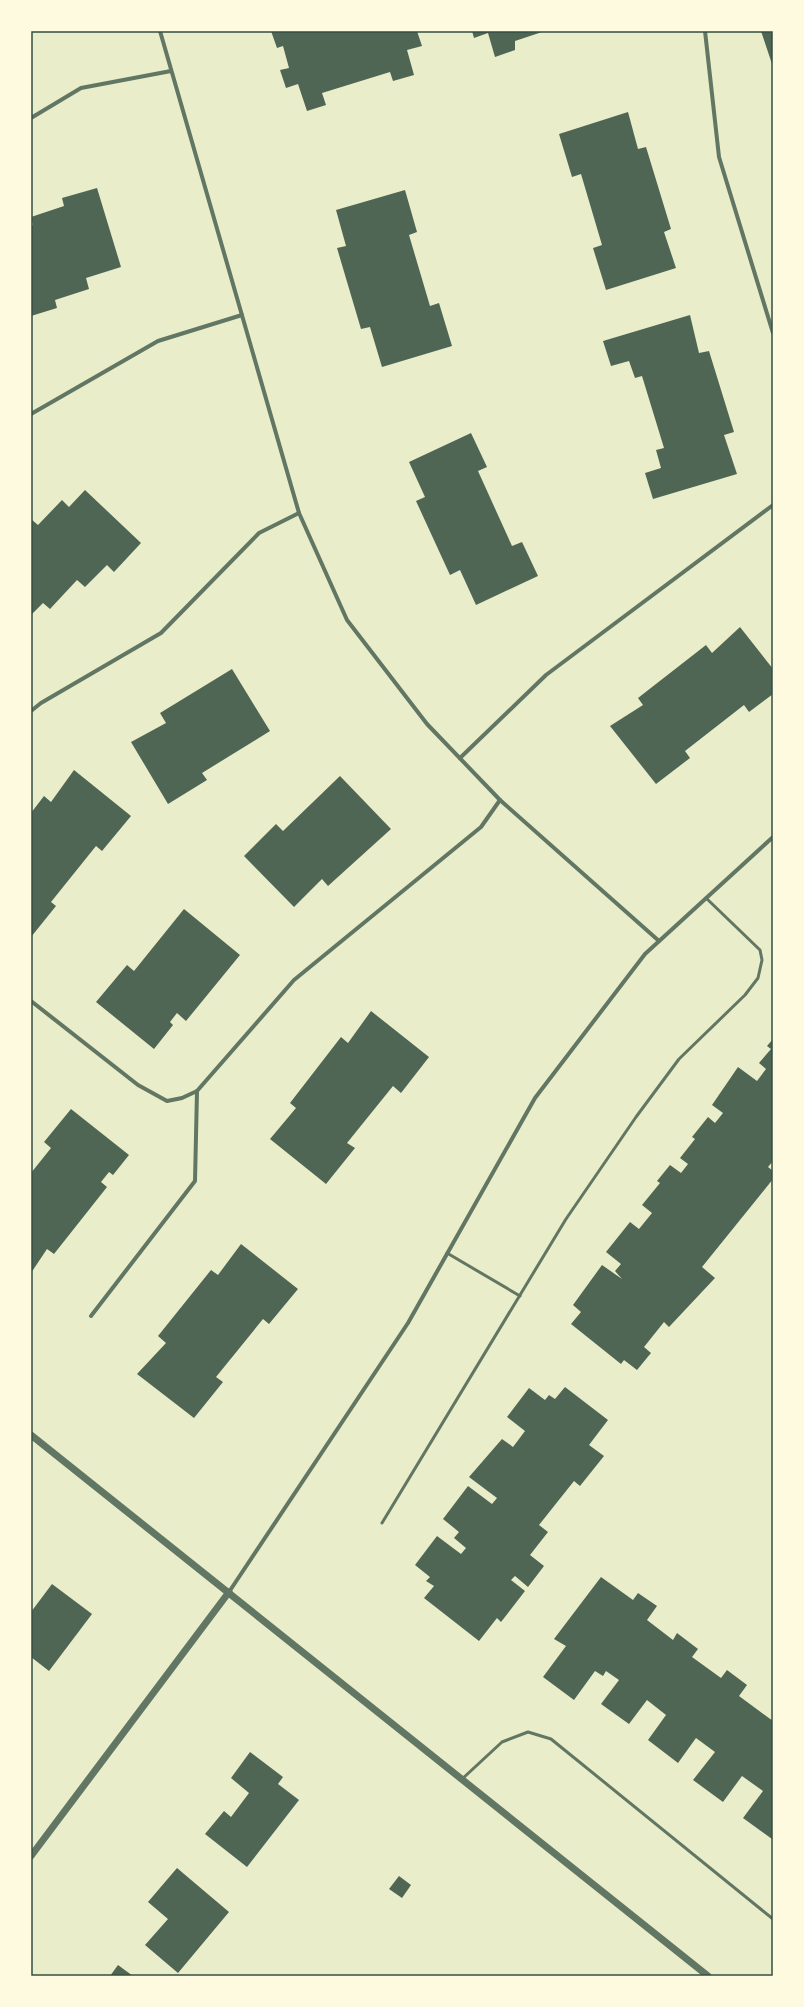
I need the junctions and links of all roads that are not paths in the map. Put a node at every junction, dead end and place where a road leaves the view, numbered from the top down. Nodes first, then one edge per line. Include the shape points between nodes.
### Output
1 (160, 31) edge
2 (705, 31) edge
3 (171, 71) junction
4 (31, 118) edge
5 (242, 315) junction
6 (773, 333) edge
7 (31, 414) edge
8 (773, 505) edge
9 (299, 513) junction
10 (31, 711) edge
11 (460, 758) junction
12 (500, 800) junction
13 (773, 837) edge
14 (706, 898) junction
15 (659, 941) junction
16 (31, 1001) edge
17 (197, 1091) junction
18 (448, 1252) junction
19 (520, 1296) junction
20 (91, 1316) dead end
21 (31, 1435) edge
22 (382, 1523) dead end
23 (229, 1592) junction
24 (462, 1779) junction
25 (31, 1856) edge
26 (773, 1919) edge
27 (708, 1976) edge

1 - 3 street
2 - 6 street via 718,157
3 - 4 street via 81,88
3 - 5 street
5 - 7 street via 158,341
5 - 9 street
8 - 11 street via 546,676
9 - 10 street via 259,533 161,633 40,703
9 - 11 street via 348,620 427,724
11 - 12 street
12 - 15 street
12 - 17 street via 481,827 294,980
13 - 14 street
14 - 15 street
14 - 19 lane via 760,950 762,960 758,978 745,995 679,1059 644,1105 566,1219
15 - 18 street via 645,954 535,1098
16 - 17 street via 138,1085 161,1098 167,1101
17 - 20 street via 195,1181
18 - 19 lane
18 - 23 street via 408,1323
19 - 22 lane
21 - 23 street
23 - 24 street
23 - 25 street
24 - 26 lane via 502,1742 528,1732 551,1739
24 - 27 street

